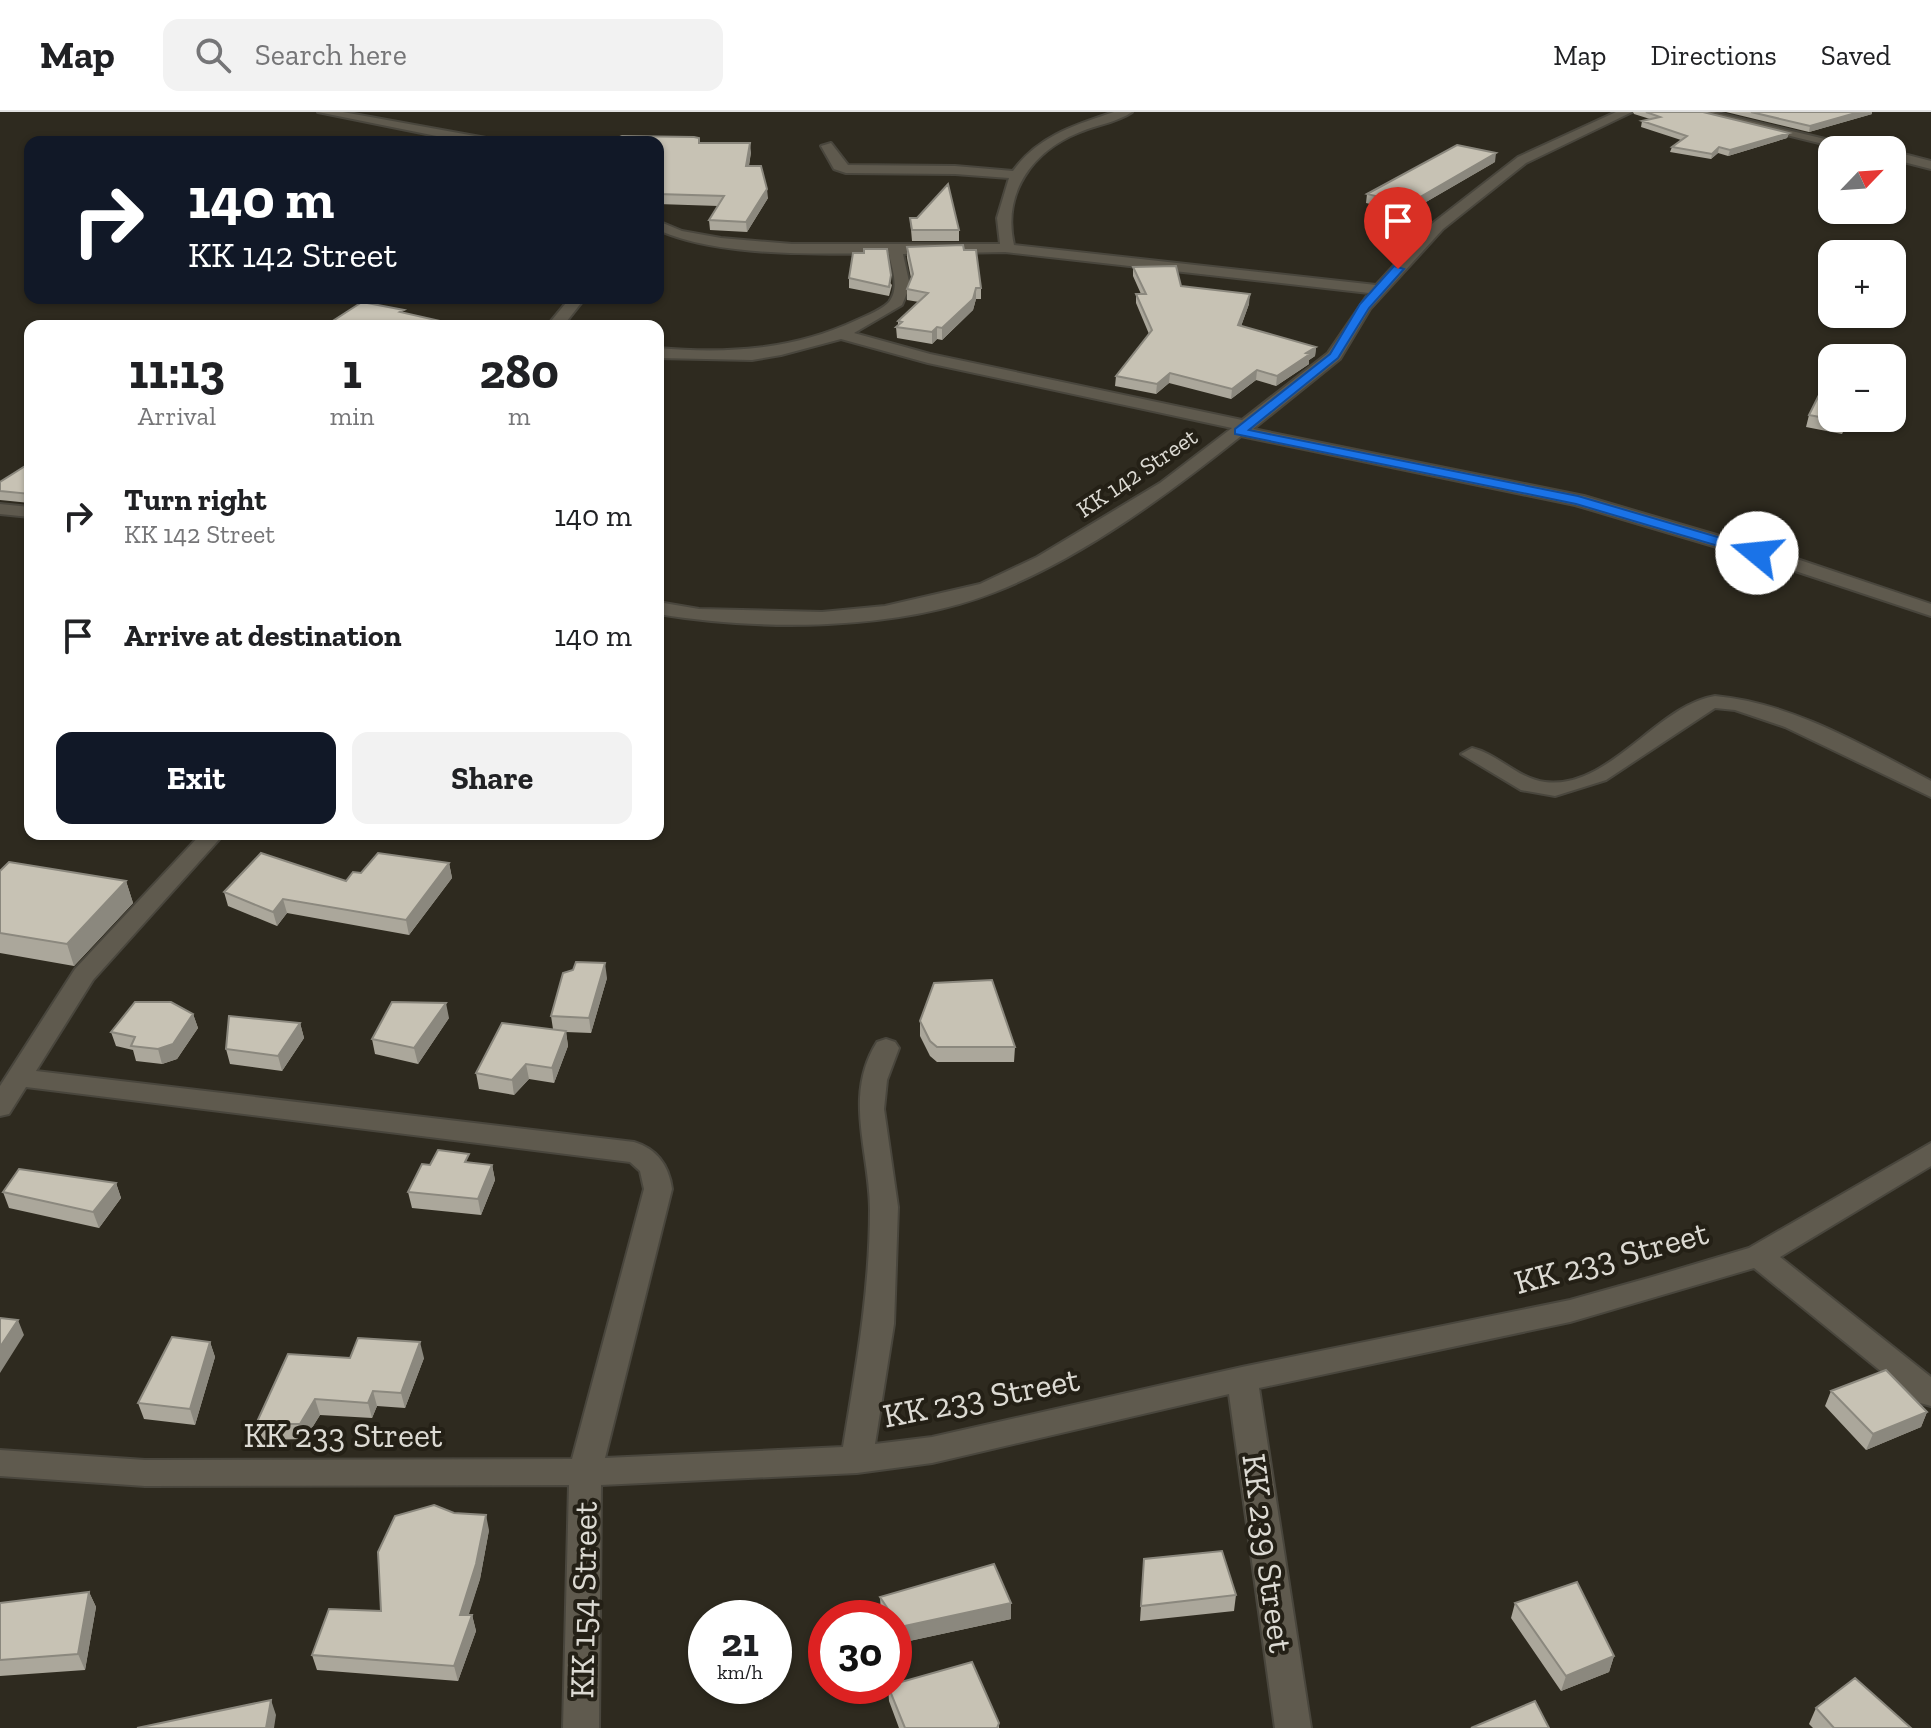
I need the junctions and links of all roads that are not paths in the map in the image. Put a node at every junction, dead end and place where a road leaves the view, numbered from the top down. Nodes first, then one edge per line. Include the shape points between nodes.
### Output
1 (324, 112) edge
2 (1126, 112) edge
3 (1626, 112) edge
4 (1697, 112) edge
5 (454, 136) edge
6 (1818, 139) edge
7 (827, 146) dead end
8 (1906, 159) edge
9 (1931, 165) edge
10 (1015, 175) junction
11 (664, 228) edge
12 (1005, 248) junction
13 (895, 250) junction
14 (1379, 290) junction
15 (573, 304) edge
16 (560, 320) edge
17 (841, 334) junction
18 (664, 354) edge
19 (1243, 429) junction
20 (0, 509) edge
21 (24, 511) edge
22 (664, 609) edge
23 (1931, 610) edge
24 (1472, 754) dead end
25 (1931, 790) edge
26 (208, 840) edge
27 (886, 1048) dead end
28 (21, 1078) junction
29 (0, 1107) edge
30 (1931, 1153) edge
31 (1759, 1256) junction
32 (1242, 1379) junction
33 (1931, 1394) edge
34 (857, 1460) junction
35 (0, 1463) edge
36 (585, 1472) junction
37 (581, 1728) edge
38 (1293, 1728) edge

1 - 5 street
2 - 10 street via 1041,145
3 - 14 street, KK 142 Street via 1522,160 1438,226
4 - 6 street
7 - 10 street via 846,169
8 - 9 street
10 - 12 street via 1001,223
11 - 13 street via 721,242
12 - 13 street
12 - 14 street
13 - 17 street via 903,286 895,305
14 - 19 street, KK 142 Street via 1334,356
15 - 16 street
17 - 18 street via 781,352
17 - 19 street
19 - 22 street, KK 142 Street via 1129,511 987,588 885,612 822,618
19 - 23 street via 1578,500
20 - 21 street
24 - 25 street via 1538,789 1559,790 1582,784 1698,708 1727,702 1844,746
26 - 28 street via 84,975
27 - 34 street via 874,1080 871,1109 884,1207 879,1324
28 - 29 street
28 - 36 street, KK 154 Street via 634,1152 648,1159 658,1189
30 - 31 street, KK 233 Street
31 - 32 street, KK 233 Street via 1570,1311
31 - 33 street
32 - 34 street, KK 233 Street via 932,1450
32 - 38 street, KK 239 Street
34 - 36 street, KK 233 Street
35 - 36 street, KK 233 Street via 145,1473
36 - 37 street, KK 154 Street

